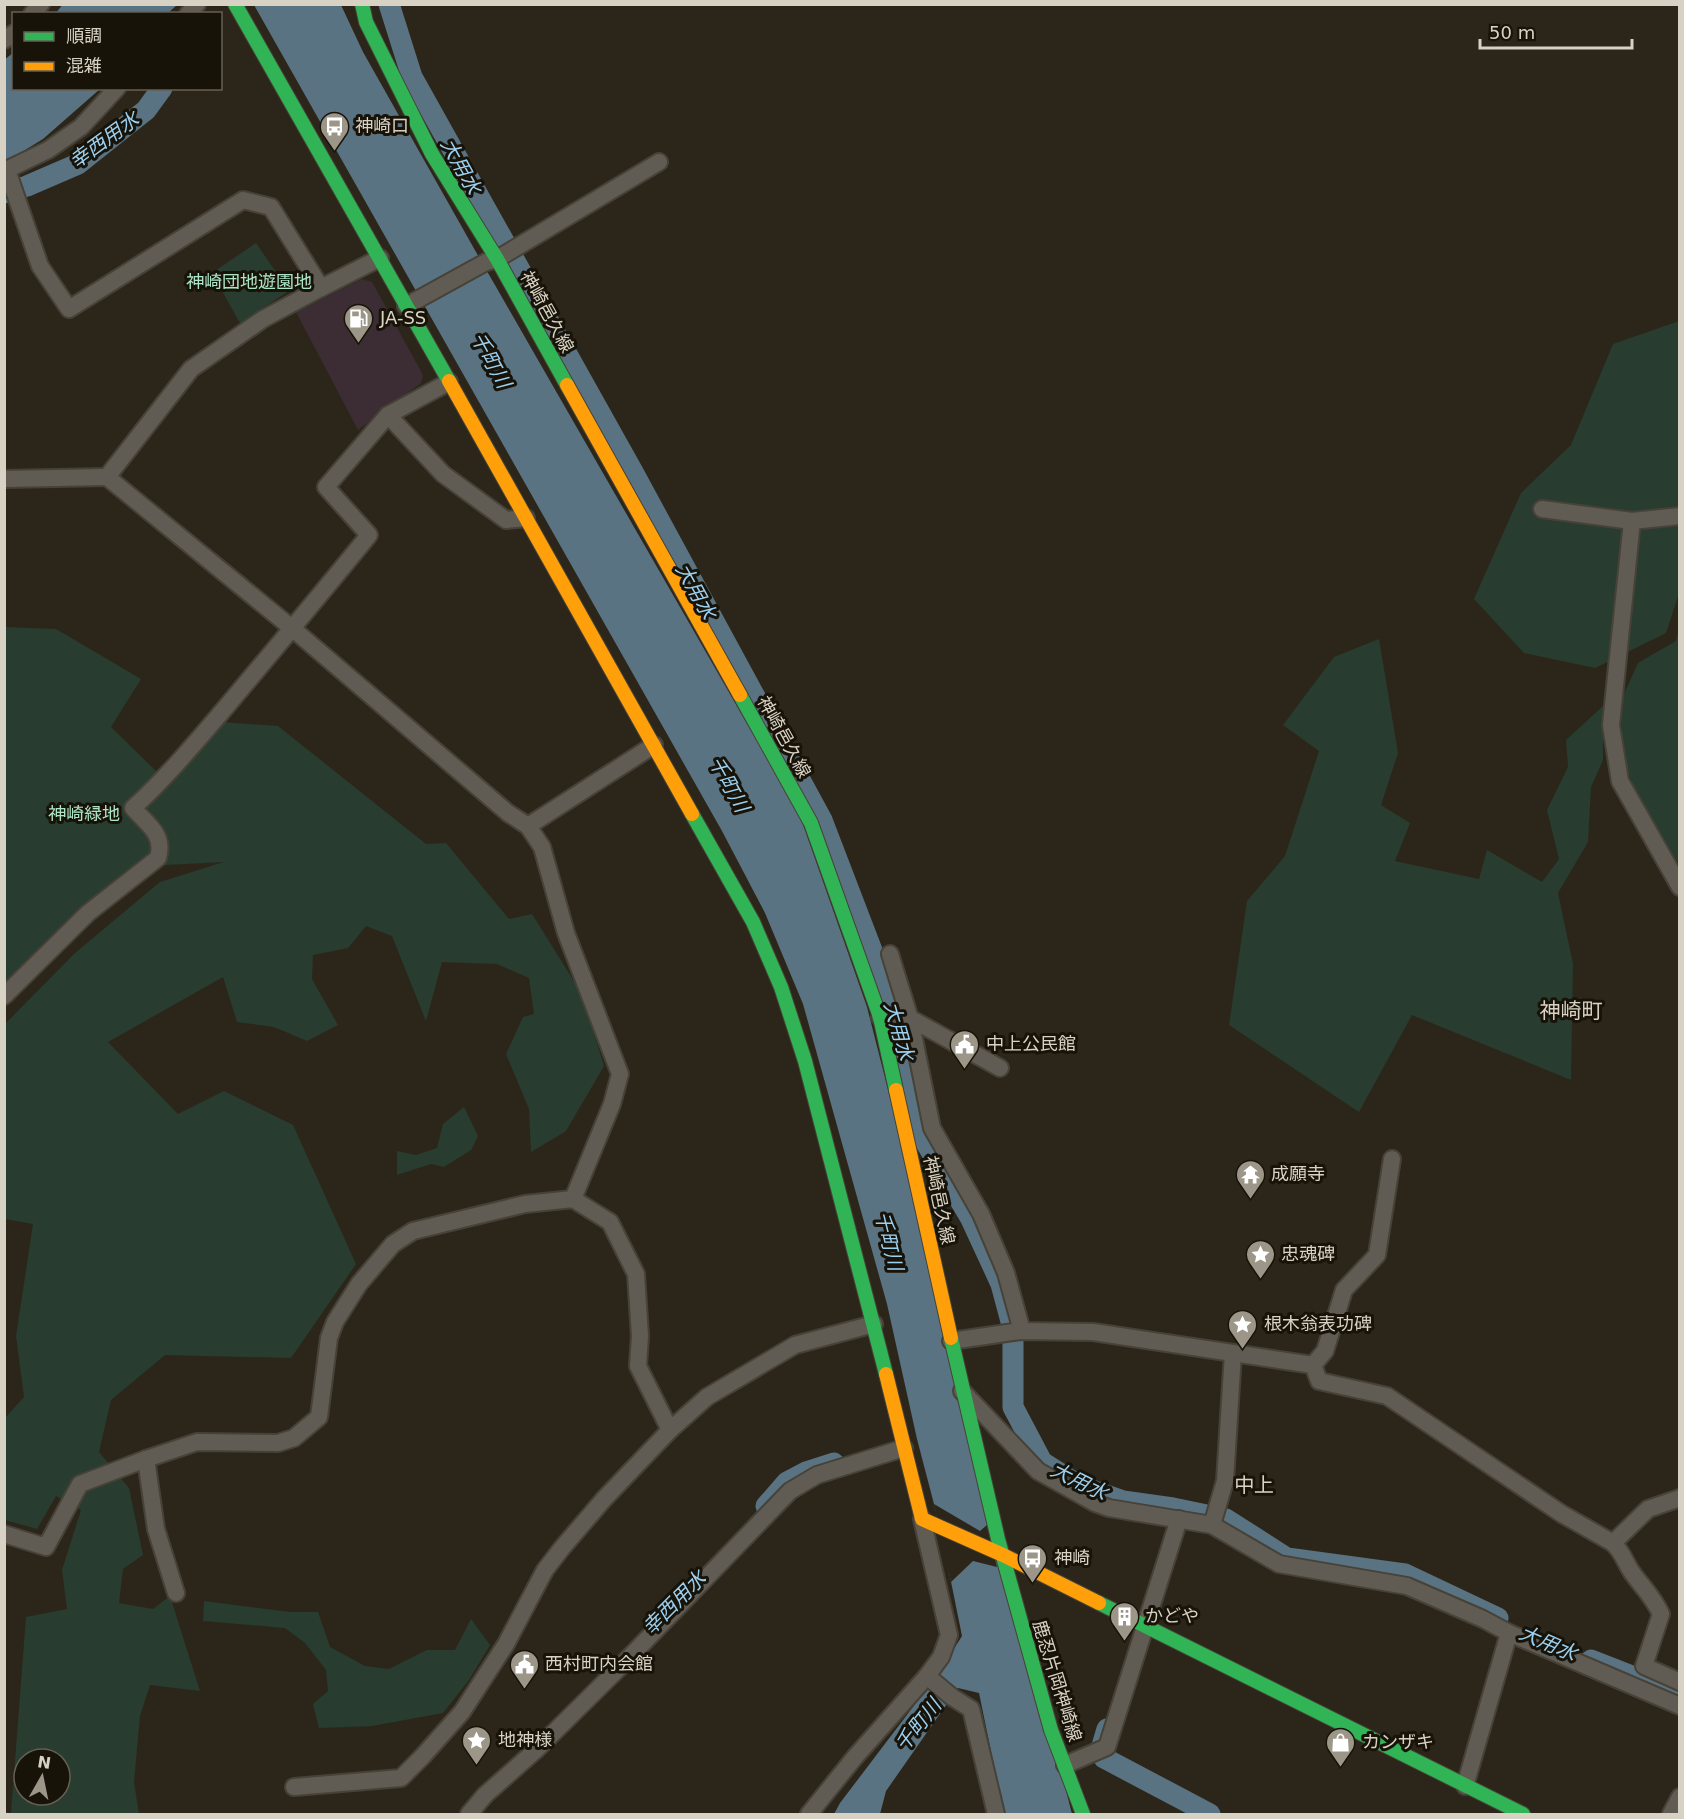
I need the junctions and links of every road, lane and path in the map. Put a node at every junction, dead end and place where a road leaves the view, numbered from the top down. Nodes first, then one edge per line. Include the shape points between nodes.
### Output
1 (235, 4) edge
2 (362, 4) edge
3 (115, 90) edge
4 (659, 162) dead end
5 (10, 180) edge
6 (380, 258) junction
7 (491, 261) junction
8 (321, 288) junction
9 (411, 304) junction
10 (449, 382) junction
11 (388, 415) junction
12 (107, 477) junction
13 (4, 479) edge
14 (1542, 509) dead end
15 (1680, 516) edge
16 (526, 518) junction
17 (1632, 521) junction
18 (293, 629) junction
19 (654, 745) junction
20 (528, 826) junction
21 (1680, 887) edge
22 (890, 954) dead end
23 (4, 996) edge
24 (896, 1017) junction
25 (1000, 1068) dead end
26 (1392, 1159) dead end
27 (573, 1199) junction
28 (874, 1324) junction
29 (1022, 1331) junction
30 (951, 1341) junction
31 (1233, 1353) junction
32 (1313, 1365) junction
33 (962, 1391) junction
34 (670, 1430) junction
35 (904, 1448) junction
36 (146, 1458) junction
37 (1680, 1498) edge
38 (922, 1519) junction
39 (1179, 1519) junction
40 (1214, 1519) junction
41 (4, 1534) edge
42 (1613, 1543) junction
43 (998, 1553) junction
44 (176, 1593) dead end
45 (1144, 1627) junction
46 (1509, 1633) junction
47 (1640, 1677) junction
48 (929, 1679) junction
49 (1680, 1682) edge
50 (1680, 1706) edge
51 (1065, 1765) junction
52 (1466, 1786) junction
53 (294, 1787) dead end
54 (1680, 1797) edge
55 (1082, 1814) edge
56 (469, 1815) edge
57 (809, 1815) edge
58 (996, 1815) edge
59 (1523, 1815) edge
60 (1671, 1815) edge

1 - 6 street
2 - 7 street, 神崎邑久線 via 366,22 432,154
3 - 5 street via 81,127
4 - 7 street
5 - 8 street via 40,266 69,309 243,200 271,207
6 - 8 street
6 - 9 street
7 - 9 street
7 - 24 street, 神崎邑久線 via 811,823
8 - 12 street via 263,319 191,369
9 - 10 street
10 - 11 street
10 - 16 street
11 - 16 street via 443,474 506,520
11 - 18 street via 326,487 369,535
12 - 13 street
12 - 18 street
14 - 17 street
15 - 17 street
16 - 19 street
17 - 21 street via 1611,725 1620,781
18 - 20 street
18 - 23 street via 158,785 133,808 159,837 158,858 87,913
19 - 20 street
19 - 28 street via 753,922 781,987 805,1061
20 - 27 street via 542,847 566,933 620,1074 612,1104
22 - 24 street
24 - 25 street
24 - 29 street via 932,1128 981,1214 1005,1273
24 - 30 street, 神崎邑久線
26 - 32 street via 1377,1254 1344,1290 1325,1351
27 - 34 street via 610,1222 636,1274 638,1366
27 - 36 street via 525,1204 413,1231 393,1244 359,1284 335,1322 329,1338 319,1417 294,1438 279,1443 197,1442
28 - 34 street via 795,1345 706,1397
28 - 35 street
29 - 30 street
29 - 31 street via 1093,1332
30 - 33 street, 神崎邑久線
31 - 32 street
31 - 40 street via 1225,1481
32 - 42 street via 1319,1381 1387,1396 1562,1514
33 - 39 street via 1051,1480 1109,1508
33 - 43 street, 神崎邑久線
34 - 53 street via 561,1548 462,1712 401,1778
35 - 38 street
35 - 56 street via 817,1475 790,1491 619,1668 485,1795
36 - 41 street via 80,1484 46,1547
36 - 44 street via 156,1529
37 - 42 street via 1648,1509
38 - 43 street
38 - 48 street via 949,1635
39 - 40 street
39 - 45 street
40 - 46 street via 1279,1564 1407,1586
42 - 47 street via 1653,1597 1660,1614
43 - 45 street
43 - 51 street, 鹿忍片岡神崎線
45 - 51 street via 1107,1747
45 - 52 street
46 - 47 street
46 - 52 street
47 - 49 street
47 - 50 street
48 - 57 street via 855,1757
48 - 58 street via 971,1709
51 - 55 street, 鹿忍片岡神崎線
52 - 59 street
54 - 60 street

